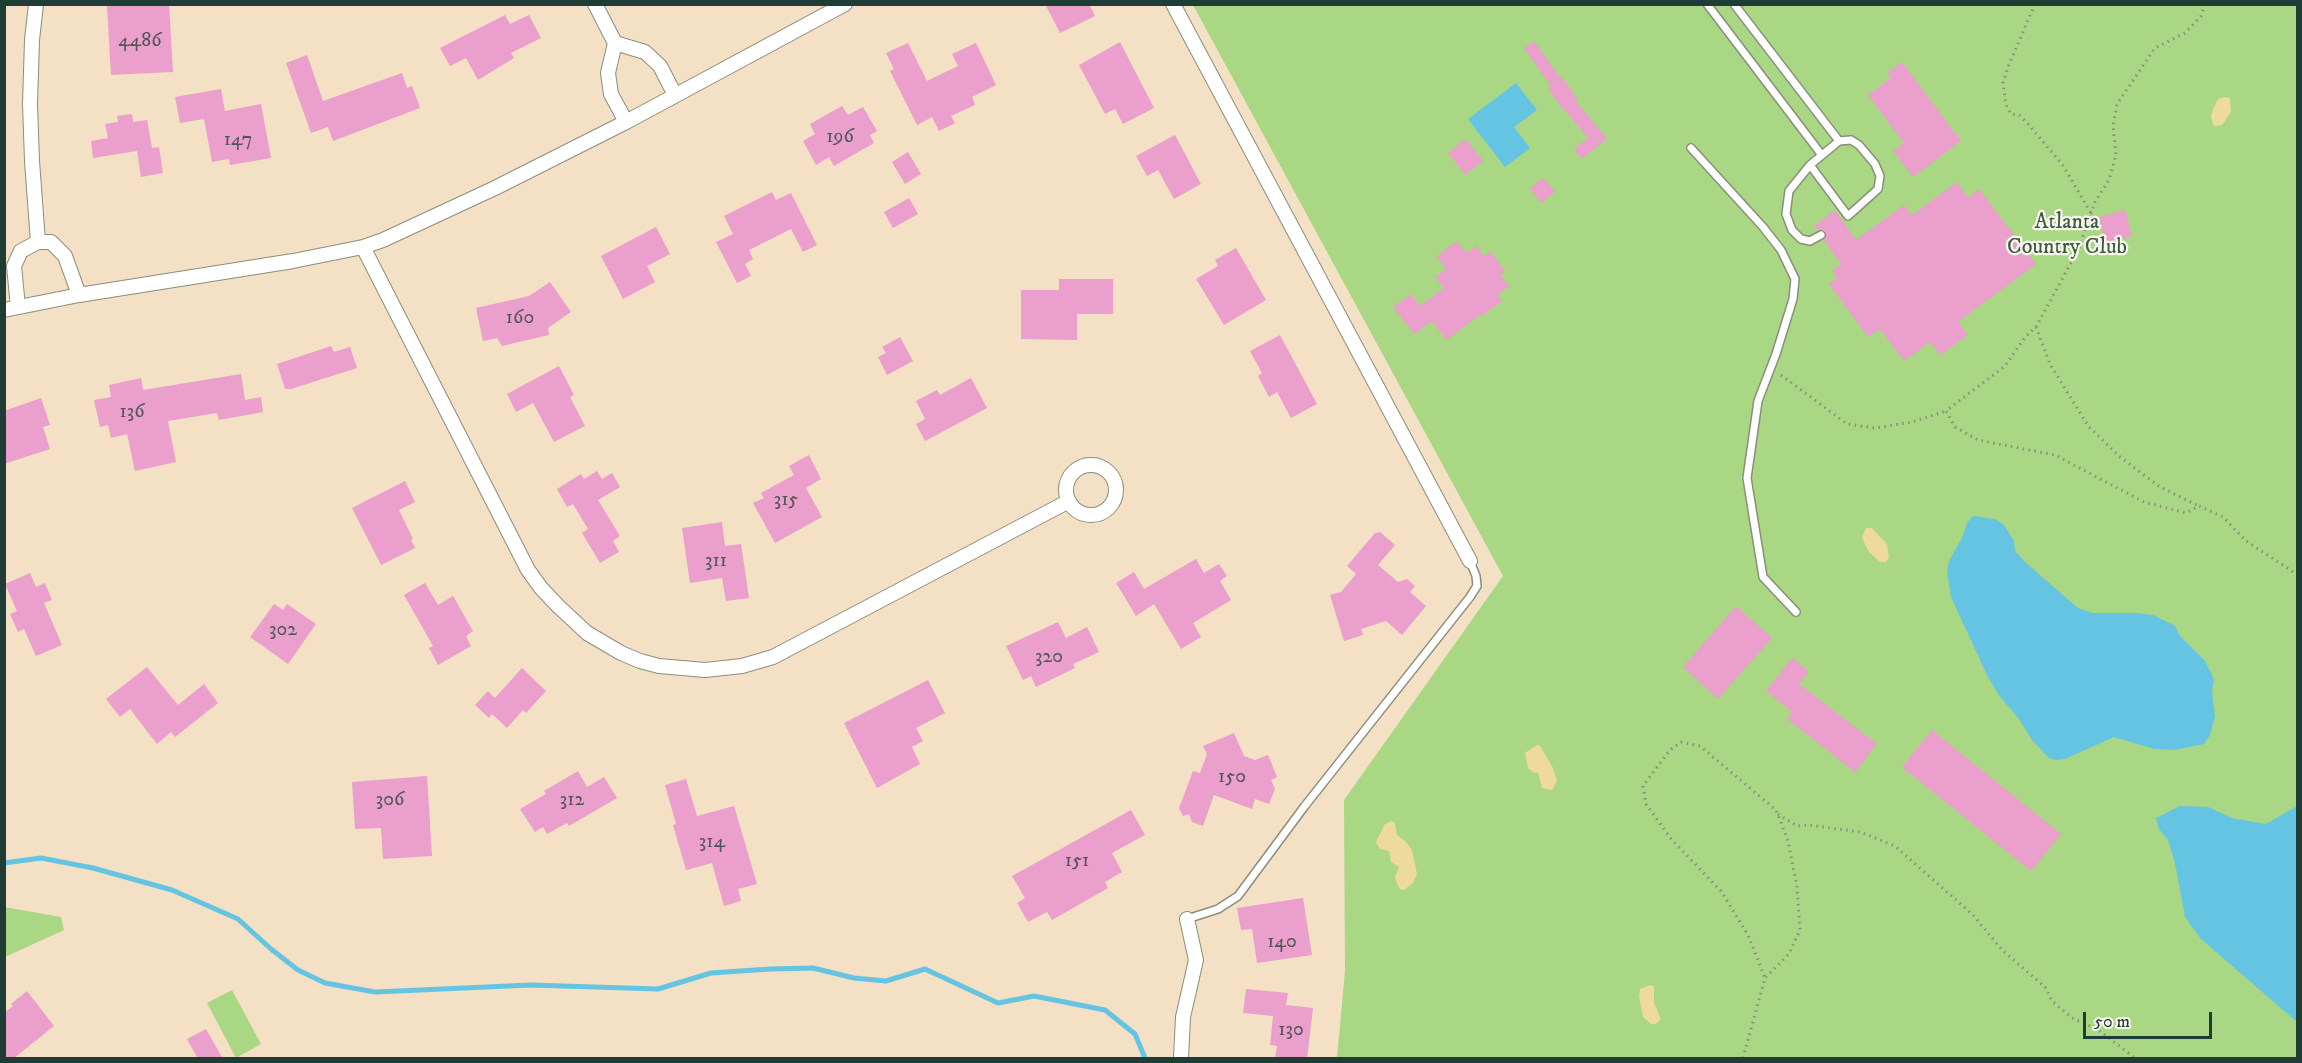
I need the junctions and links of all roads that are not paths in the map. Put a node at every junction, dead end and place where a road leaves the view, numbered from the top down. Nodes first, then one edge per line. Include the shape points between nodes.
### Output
1 (36, 4) edge
2 (595, 4) edge
3 (845, 4) edge
4 (1173, 4) edge
5 (1707, 4) edge
6 (1734, 4) edge
7 (615, 43) junction
8 (675, 96) junction
9 (626, 122) junction
10 (1839, 141) junction
11 (1691, 148) dead end
12 (1821, 154) junction
13 (1810, 165) junction
14 (1821, 235) dead end
15 (38, 242) junction
16 (363, 247) junction
17 (79, 295) junction
18 (11, 309) edge
19 (1069, 501) dead end
20 (1470, 561) joint
21 (1796, 612) dead end
22 (1187, 919) joint
23 (1181, 1059) edge

1 - 15 street via 30,104
2 - 7 street
3 - 8 street
4 - 20 street
5 - 12 lane
6 - 10 lane
7 - 8 street via 645,52 660,66
7 - 9 street via 608,74 612,94
8 - 9 street
9 - 16 street via 448,211
10 - 12 lane
10 - 13 lane via 1851,140 1859,145 1880,176 1878,189 1845,218
11 - 21 lane via 1763,227 1795,279 1793,299 1758,401 1747,478 1763,577
12 - 13 lane
13 - 14 lane via 1789,191 1786,214 1792,230 1801,239 1810,242
15 - 17 street via 51,242 65,256
15 - 18 street via 21,252 14,266
16 - 17 street
16 - 19 street via 528,570 587,633 640,661 705,670 742,666 773,657
17 - 18 street
20 - 22 lane via 1477,586 1470,597 1238,896 1218,909
22 - 23 street via 1196,960 1183,1017

